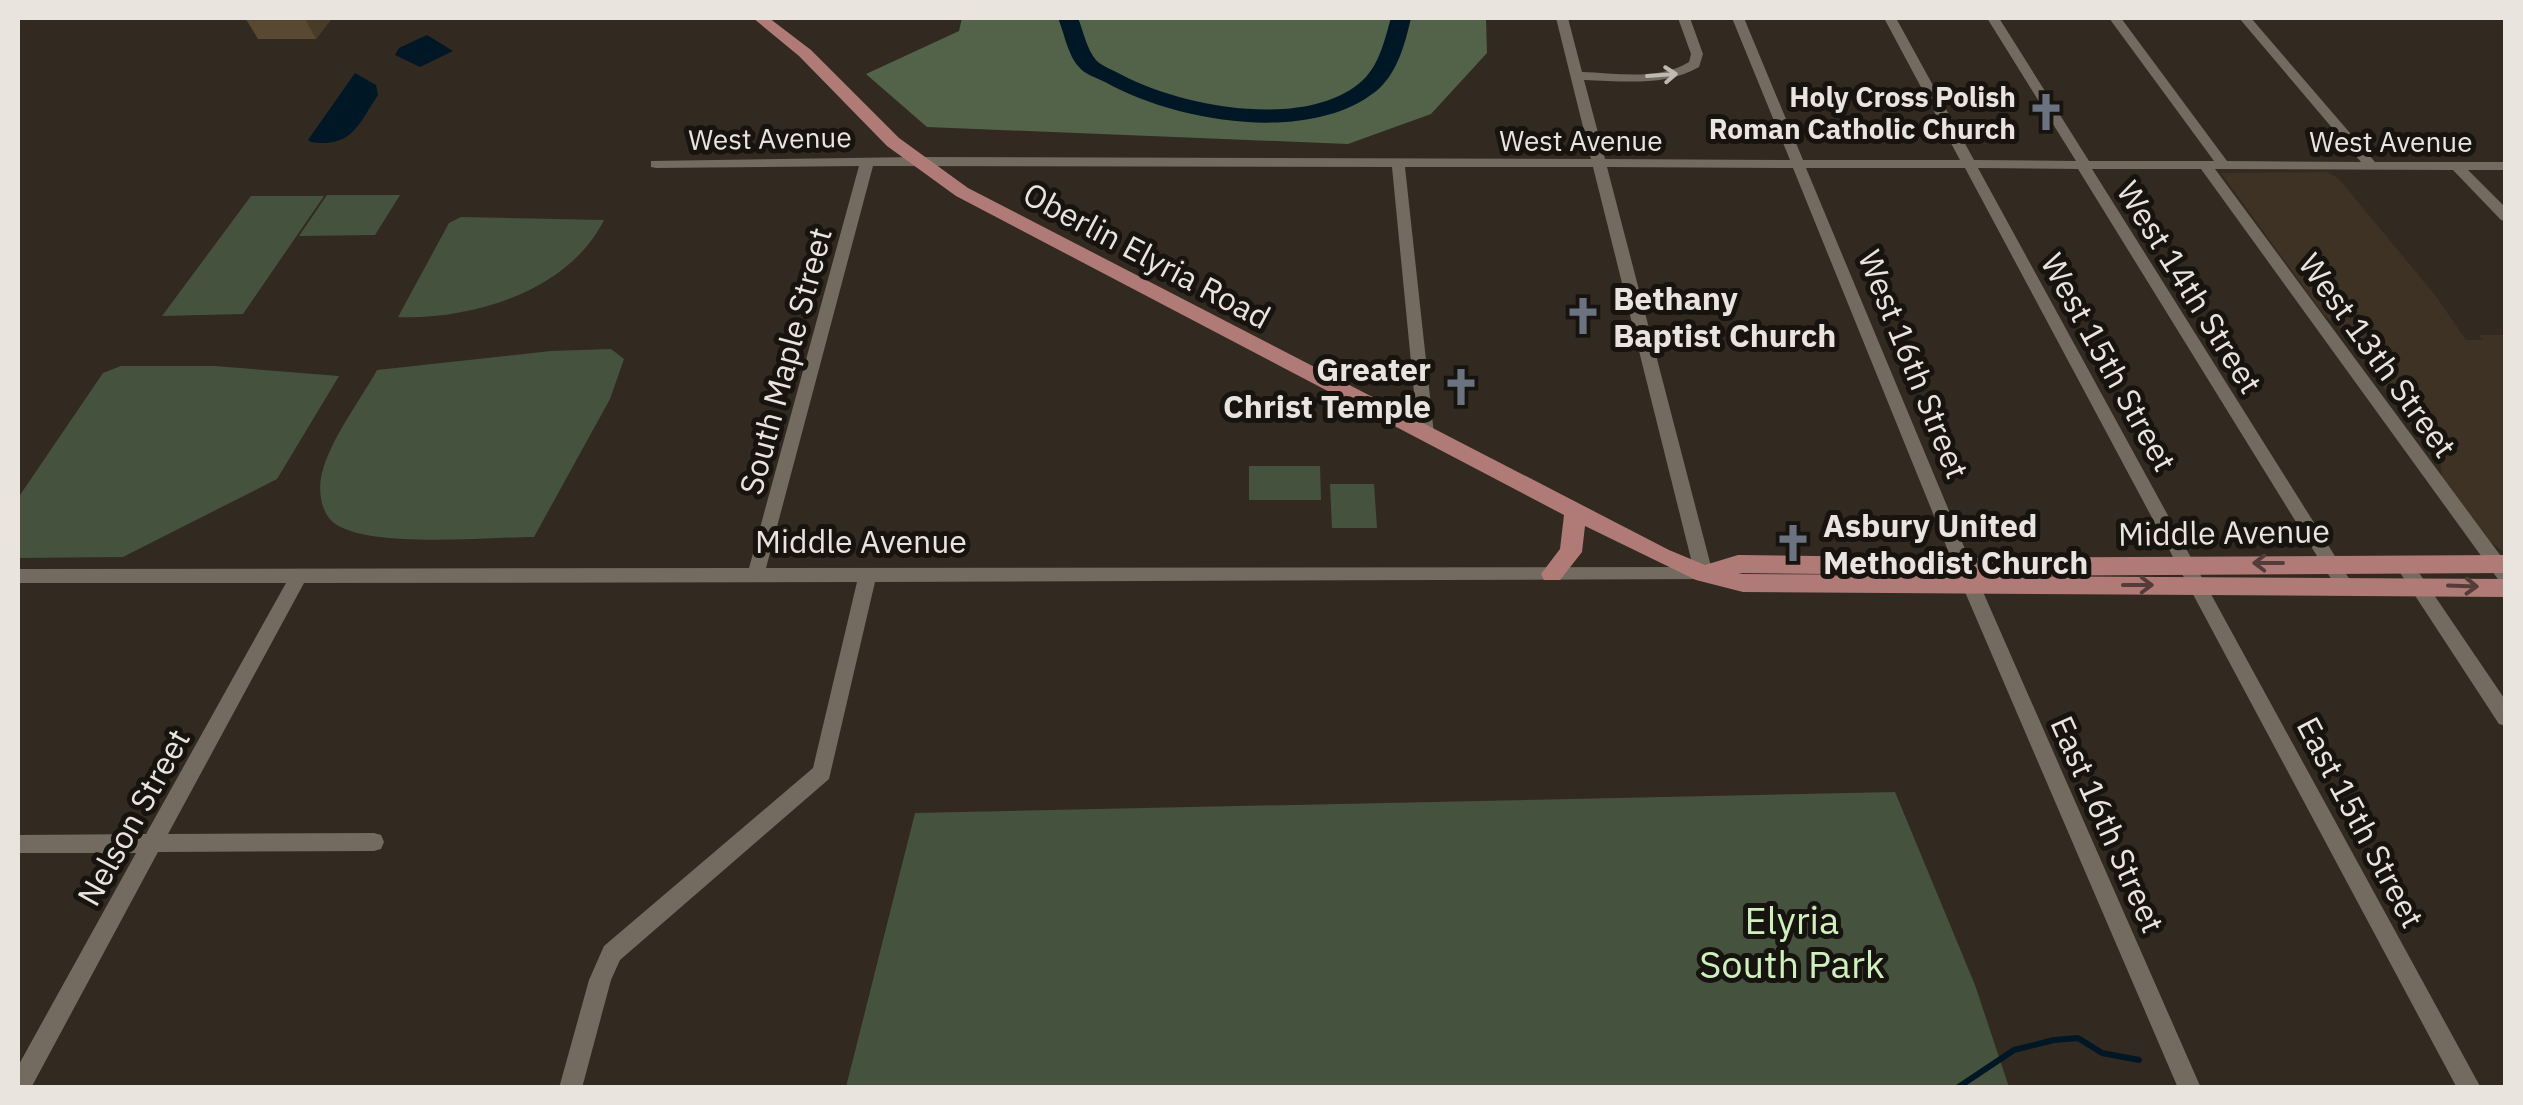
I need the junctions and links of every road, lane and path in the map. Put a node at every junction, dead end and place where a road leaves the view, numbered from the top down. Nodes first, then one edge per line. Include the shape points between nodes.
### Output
1 (760, 18) edge
2 (1562, 18) edge
3 (1684, 18) edge
4 (1738, 18) edge
5 (1890, 18) edge
6 (1993, 18) edge
7 (2115, 18) edge
8 (2246, 18) edge
9 (1577, 76) junction
10 (916, 161) junction
11 (868, 162) junction
12 (656, 164) dead end
13 (1398, 164) junction
14 (1598, 165) junction
15 (1801, 165) junction
16 (1971, 166) junction
17 (2083, 166) junction
18 (2206, 166) junction
19 (2224, 166) junction
20 (2372, 166) junction
21 (2506, 166) edge
22 (2458, 167) junction
23 (2506, 218) edge
24 (1426, 434) junction
25 (1575, 511) junction
26 (2332, 563) junction
27 (2403, 564) junction
28 (2502, 568) edge
29 (300, 574) junction
30 (756, 574) junction
31 (868, 574) junction
32 (1552, 574) junction
33 (1704, 574) junction
34 (2193, 574) junction
35 (18, 576) edge
36 (1967, 576) junction
37 (2344, 585) junction
38 (2416, 585) junction
39 (2506, 588) edge
40 (2506, 718) edge
41 (153, 842) junction
42 (374, 842) dead end
43 (18, 844) edge
44 (18, 1088) edge
45 (570, 1088) edge
46 (2190, 1088) edge
47 (2470, 1088) edge

1 - 10 main road, Oberlin Elyria Road
2 - 9 street
9 -> 3 street via 1685,72 1697,54
4 - 15 street, West 16th Street
5 - 16 street, West 15th Street
6 - 17 street, West 14th Street
7 - 19 street
8 - 20 street
9 - 14 street
10 - 11 street, West Avenue
10 - 13 street, West Avenue
10 - 24 main road, Oberlin Elyria Road via 962,192
11 - 12 street, West Avenue
11 - 30 street, South Maple Street
13 - 14 street, West Avenue
13 - 24 street
14 - 15 street, West Avenue
14 - 33 street
15 - 16 street, West Avenue
15 - 36 street, West 16th Street
16 - 17 street, West Avenue
16 - 34 street, West 15th Street
17 - 18 street, West Avenue
17 - 26 street, West 14th Street
18 - 19 street, West Avenue
18 - 28 street, West 13th Street
19 - 20 street, West Avenue
20 - 22 street, West Avenue
21 - 22 street, West Avenue
22 - 23 street
24 - 25 main road, Oberlin Elyria Road
25 - 32 main road via 1571,552
25 - 33 main road, Oberlin Elyria Road
26 - 27 main road, Middle Avenue
26 -> 34 main road, Middle Avenue
26 - 37 street, West 14th Street
27 - 28 main road, Middle Avenue
27 - 38 street
29 - 30 street, Middle Avenue
29 - 35 street, Middle Avenue
29 - 41 street, Nelson Street
30 - 31 street, Middle Avenue
31 - 32 street, Middle Avenue
31 - 45 street via 822,772 612,953
32 - 33 street, Middle Avenue
33 - 36 main road, Middle Avenue via 1743,583
34 - 36 main road, Middle Avenue
34 - 37 main road, Middle Avenue
34 - 47 street, East 15th Street
36 - 46 street, East 16th Street
37 - 38 main road, Middle Avenue
38 -> 39 main road, Middle Avenue
38 - 40 street
41 - 42 street
41 - 43 street
41 - 44 street, Nelson Street

